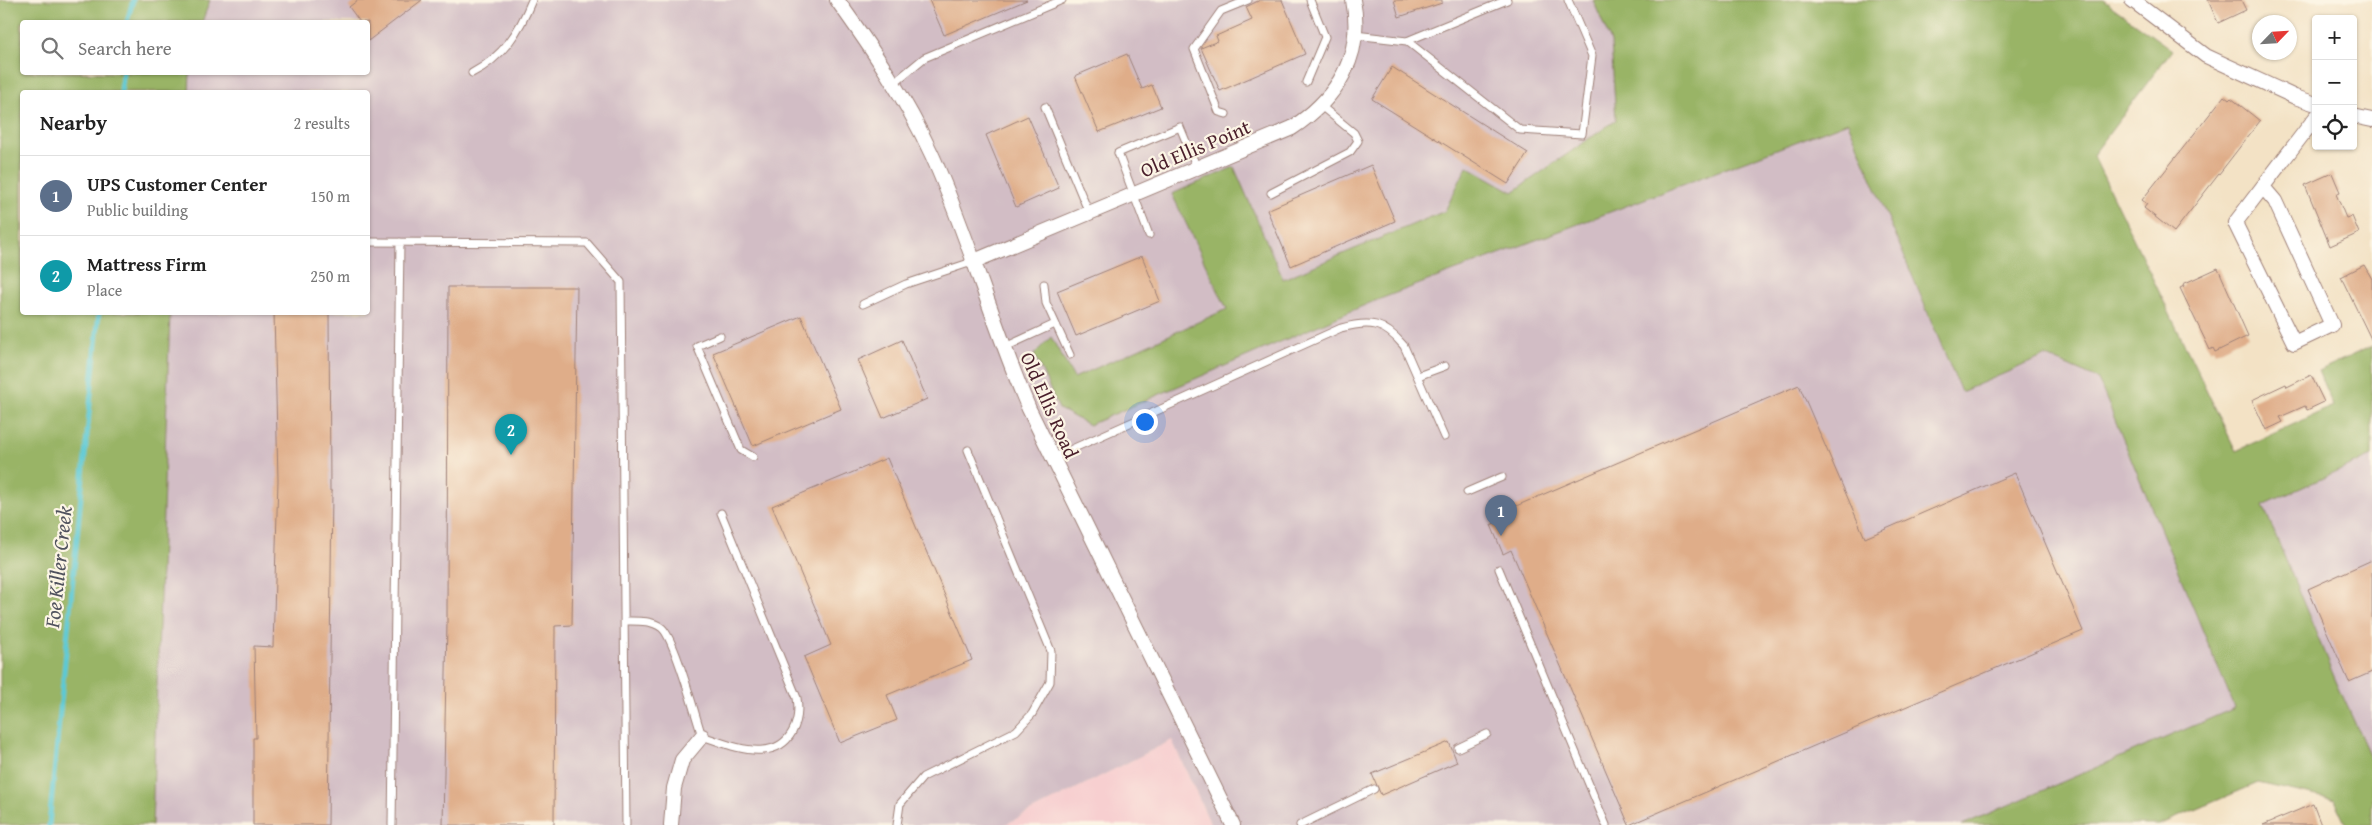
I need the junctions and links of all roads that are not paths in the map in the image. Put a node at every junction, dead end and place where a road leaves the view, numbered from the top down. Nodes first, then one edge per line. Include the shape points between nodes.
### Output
1 (532, 0) edge
2 (837, 0) edge
3 (1062, 0) edge
4 (1248, 0) edge
5 (1310, 0) edge
6 (1354, 0) edge
7 (1508, 0) edge
8 (1568, 0) edge
9 (2132, 0) edge
10 (1355, 35) junction
11 (1407, 40) junction
12 (472, 73) dead end
13 (895, 82) junction
14 (1306, 82) dead end
15 (2312, 103) edge
16 (1321, 106) junction
17 (1045, 107) dead end
18 (1226, 114) dead end
19 (2357, 117) edge
20 (2372, 120) edge
21 (2312, 122) edge
22 (1197, 168) junction
23 (2263, 187) junction
24 (1271, 193) dead end
25 (1135, 194) junction
26 (1089, 213) junction
27 (1149, 235) dead end
28 (370, 242) edge
29 (400, 242) junction
30 (972, 262) junction
31 (1044, 284) dead end
32 (863, 304) dead end
33 (1055, 324) junction
34 (720, 336) dead end
35 (1004, 348) junction
36 (1070, 356) dead end
37 (1445, 366) dead end
38 (1418, 376) junction
39 (1444, 437) dead end
40 (968, 450) dead end
41 (753, 457) dead end
42 (1052, 458) junction
43 (1502, 477) dead end
44 (1467, 492) dead end
45 (721, 513) dead end
46 (1499, 568) dead end
47 (625, 621) junction
48 (1488, 734) dead end
49 (702, 736) junction
50 (1458, 748) dead end
51 (1374, 789) dead end
52 (392, 825) edge
53 (626, 825) edge
54 (671, 825) edge
55 (897, 825) edge
56 (1233, 825) edge
57 (1300, 825) edge
58 (1606, 825) edge

1 - 12 lane via 510,44 487,65
2 - 13 street, Old Ellis Road
3 - 13 lane via 924,58
4 - 18 lane via 1221,11 1194,49 1219,112
5 - 14 lane via 1325,38
6 - 10 street, Old Ellis Point
7 - 11 lane
8 - 11 lane via 1592,56 1582,134 1520,130
9 - 15 street via 2206,56
10 - 11 lane
10 - 16 street, Old Ellis Point via 1342,78
13 - 30 street, Old Ellis Road via 932,156
16 - 22 street, Old Ellis Point via 1292,128
16 - 24 lane via 1354,133 1358,141 1350,152
17 - 26 lane
19 - 20 street
21 - 23 street
22 - 25 street, Old Ellis Point
22 - 25 lane via 1180,127 1118,153
23 - 23 street via 2235,223 2294,343 2332,324 2275,201
25 - 26 street, Old Ellis Point
25 - 27 lane
26 - 30 street, Old Ellis Point
28 - 29 lane
29 - 47 lane via 586,243 621,282
29 - 52 lane
30 - 32 lane via 906,284
30 - 35 street, Old Ellis Road
31 - 33 lane via 1046,303
33 - 35 lane
33 - 36 lane
34 - 41 lane via 698,346 741,450
35 - 42 street, Old Ellis Road
37 - 38 lane
38 - 39 lane
38 - 42 lane via 1395,335 1371,323 1357,324 1340,328
40 - 55 lane via 1051,651 1050,682 1032,714 1016,732 923,777 900,804
42 - 56 street, Old Ellis Road
43 - 44 lane
45 - 49 lane via 800,712 789,738 780,745 763,750 737,747
46 - 58 lane
47 - 49 lane via 647,622 668,634
47 - 53 lane
48 - 50 lane
49 - 54 street via 682,760 674,788
51 - 57 lane

